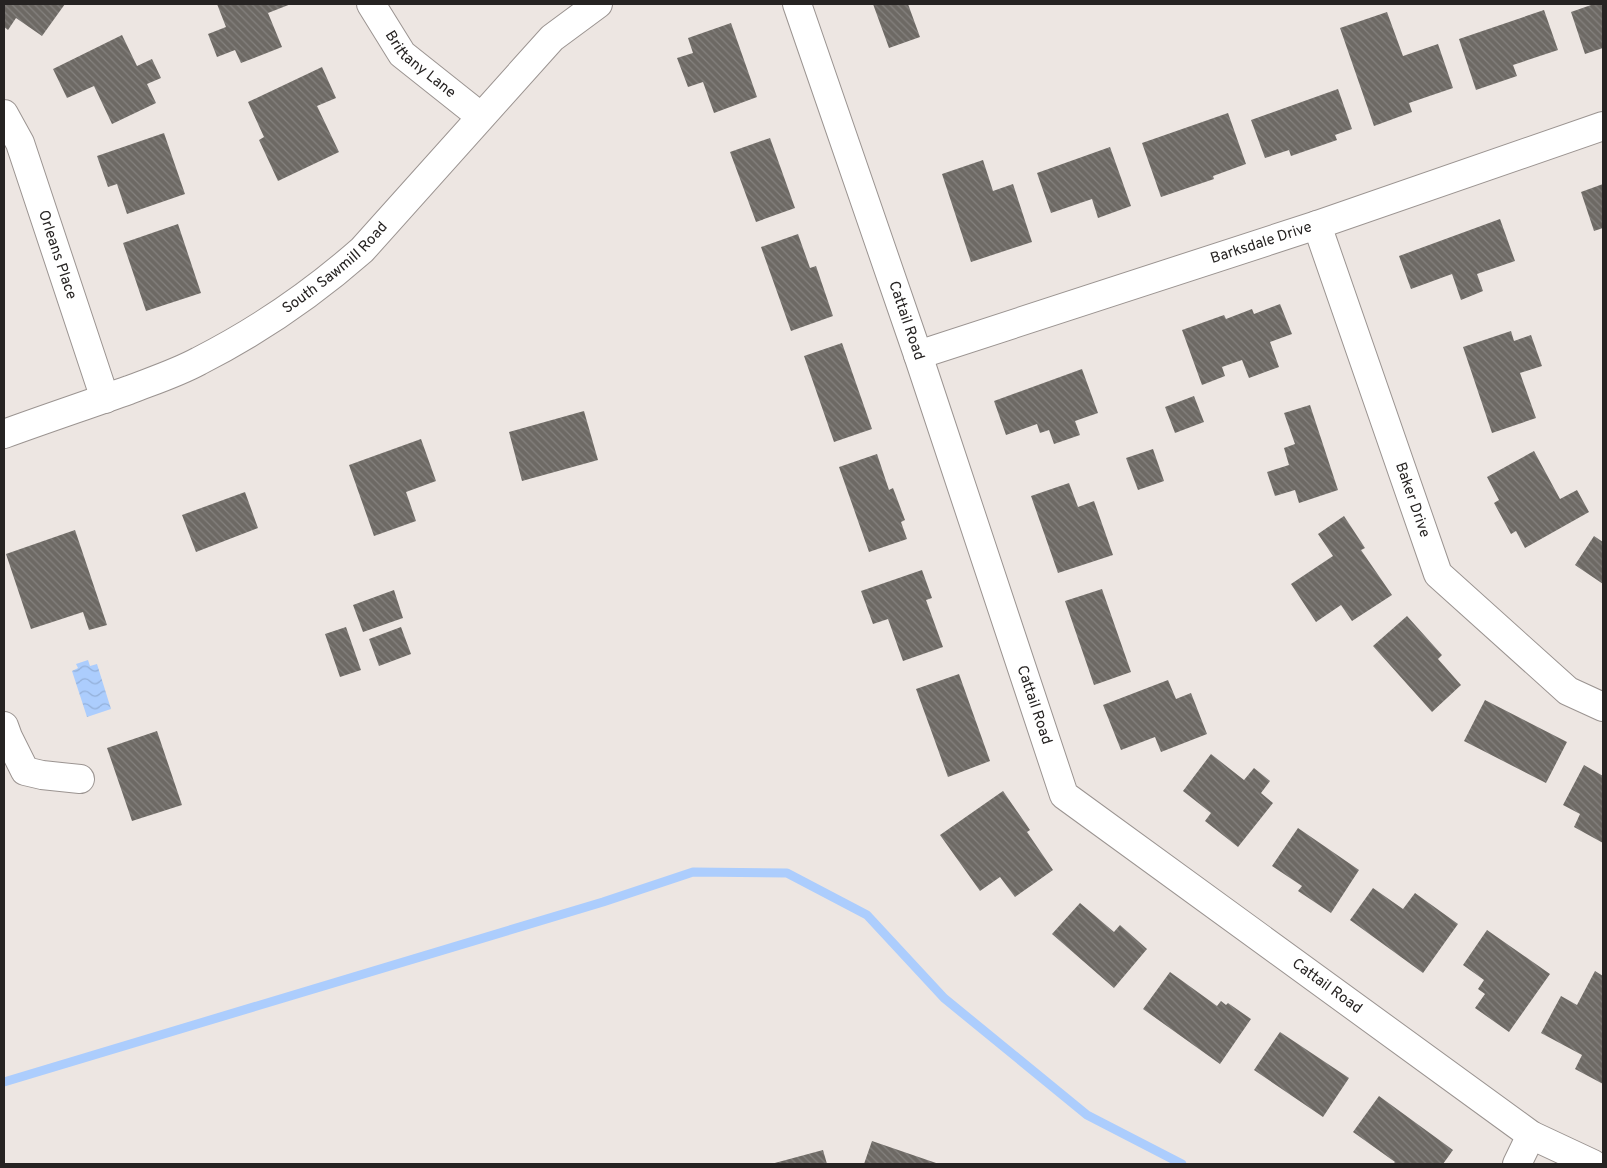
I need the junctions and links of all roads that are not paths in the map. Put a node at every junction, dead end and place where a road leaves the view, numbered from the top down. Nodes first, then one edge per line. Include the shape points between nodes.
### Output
1 (371, 4) edge
2 (598, 4) edge
3 (797, 4) edge
4 (4, 114) edge
5 (480, 116) junction
6 (1603, 126) edge
7 (1317, 225) junction
8 (918, 355) junction
9 (105, 398) junction
10 (4, 434) edge
11 (1603, 707) edge
12 (4, 726) edge
13 (80, 780) dead end
14 (1531, 1135) junction
15 (1517, 1164) edge
16 (1593, 1164) edge

1 - 5 street, Brittany Lane via 402,54
2 - 5 street, South Sawmill Road via 552,38
3 - 8 street, Cattail Road
4 - 9 street, Orleans Place via 20,143
5 - 9 street, South Sawmill Road via 362,250 332,277 266,323 198,362
6 - 7 street, Barksdale Drive
7 - 8 street, Barksdale Drive
7 - 11 street, Baker Drive via 1438,574 1568,691
8 - 14 street, Cattail Road via 1064,795
9 - 10 street, South Sawmill Road
12 - 13 street via 25,771
14 - 15 street
14 - 16 street, Cattail Road

